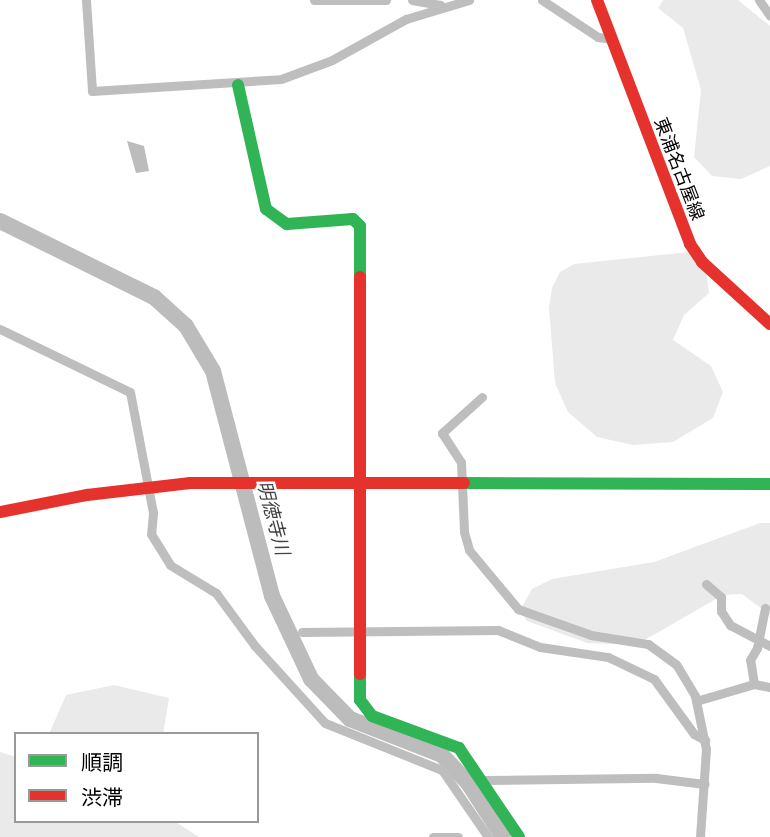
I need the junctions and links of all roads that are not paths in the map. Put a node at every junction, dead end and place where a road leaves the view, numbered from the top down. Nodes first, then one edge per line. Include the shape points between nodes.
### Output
1 (86, 0) edge
2 (313, 0) edge
3 (386, 0) edge
4 (412, 0) edge
5 (469, 0) edge
6 (542, 0) edge
7 (597, 0) edge
8 (759, 0) edge
9 (441, 5) junction
10 (770, 16) edge
11 (612, 38) junction
12 (238, 85) junction
13 (770, 324) edge
14 (0, 329) edge
15 (482, 397) dead end
16 (361, 483) junction
17 (770, 484) edge
18 (461, 485) junction
19 (145, 487) junction
20 (0, 512) edge
21 (706, 584) dead end
22 (765, 608) dead end
23 (360, 630) junction
24 (302, 632) dead end
25 (758, 641) junction
26 (770, 646) edge
27 (754, 684) junction
28 (770, 687) edge
29 (696, 701) junction
30 (705, 740) junction
31 (480, 780) junction
32 (705, 784) junction
33 (433, 837) edge
34 (458, 837) edge
35 (488, 837) edge
36 (519, 837) edge
37 (700, 837) edge

1 - 12 street via 92,91
2 - 3 street
4 - 9 street
5 - 9 street
6 - 11 street via 598,37
7 - 11 street, 東浦名古屋線
8 - 10 street
9 - 12 street via 303,72
11 - 13 street, 東浦名古屋線 via 690,244 702,262
12 - 16 street via 265,209 287,224 353,219 360,226
14 - 19 street via 130,392
15 - 18 street via 442,433 461,461
16 - 18 street
16 - 19 street
16 - 23 street
17 - 18 street
18 - 29 street via 469,550 518,609 591,635 659,649 684,675
19 - 20 street
19 - 35 street via 153,513 154,544 170,565 216,593 255,646 320,718 387,751 435,765 453,782
21 - 25 street via 721,597 721,611 730,625
22 - 25 street
23 - 24 street
23 - 30 street via 498,630 540,647 608,657 654,679 694,734
23 - 31 street via 359,690 368,713 455,745
25 - 26 street
25 - 27 street via 750,660
27 - 28 street
27 - 29 street
29 - 30 street
30 - 32 street
31 - 32 street via 496,776 656,778
31 - 36 street
32 - 37 street
33 - 34 street

